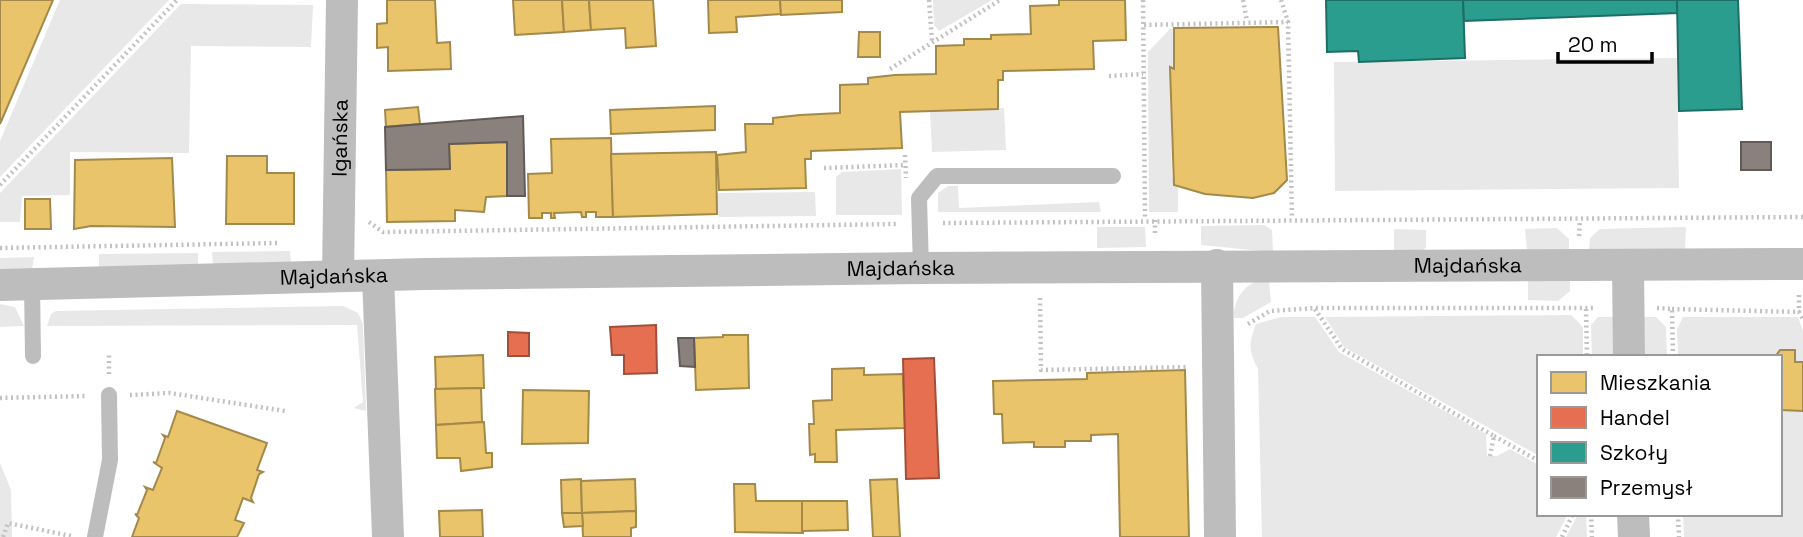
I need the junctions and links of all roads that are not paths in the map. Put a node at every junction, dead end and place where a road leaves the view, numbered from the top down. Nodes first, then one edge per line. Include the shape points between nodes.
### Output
1 (342, 0) edge
2 (1113, 176) dead end
3 (1217, 265) junction
4 (1628, 266) junction
5 (921, 268) junction
6 (338, 276) junction
7 (378, 276) junction
8 (1801, 276) edge
9 (32, 284) junction
10 (0, 285) edge
11 (1629, 355) edge
12 (33, 356) dead end
13 (108, 396) road end
14 (1633, 516) edge
15 (95, 537) edge
16 (388, 537) edge
17 (1220, 537) edge
18 (1634, 537) edge

1 - 6 street, Igańska
2 - 5 lane via 937,176 919,198
3 - 4 street, Majdańska
3 - 5 street, Majdańska
3 - 17 street
4 - 8 street, Majdańska
4 - 11 street
5 - 7 street, Majdańska
6 - 7 street, Majdańska
6 - 9 street, Majdańska
7 - 16 street
9 - 10 street, Majdańska
9 - 12 lane
13 - 15 lane via 110,460
14 - 18 street

